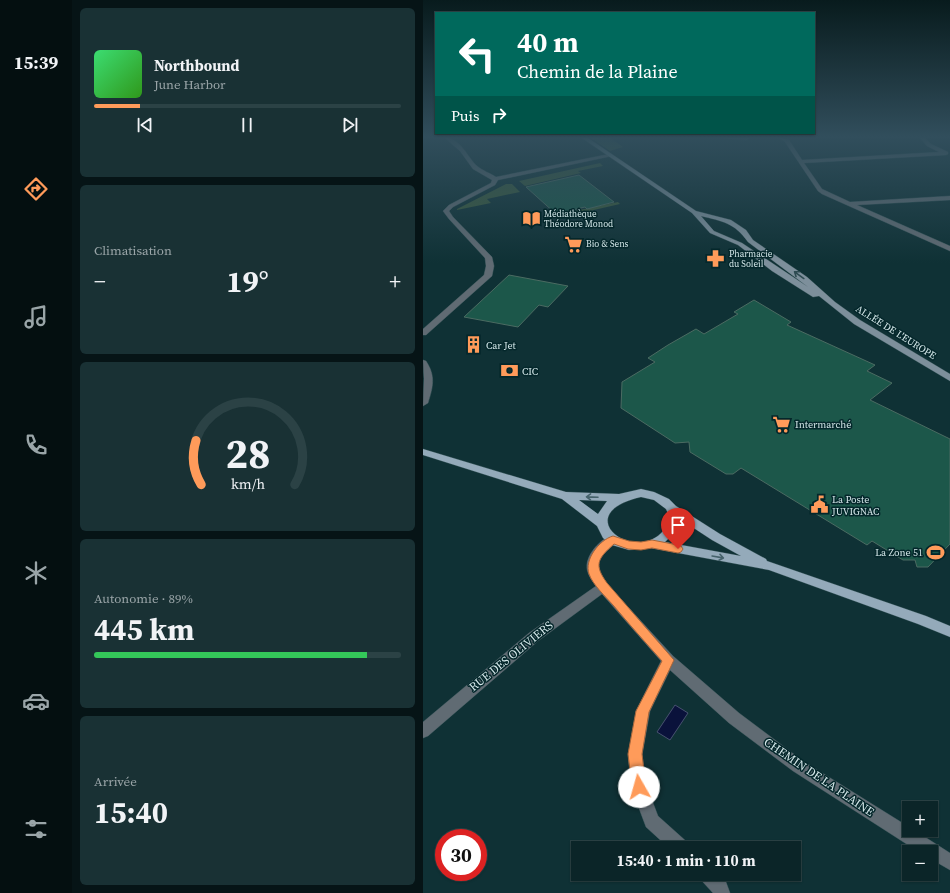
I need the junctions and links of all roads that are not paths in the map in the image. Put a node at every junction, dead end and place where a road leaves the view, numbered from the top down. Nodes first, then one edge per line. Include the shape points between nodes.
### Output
1 (495, 179) edge
2 (645, 180) edge
3 (813, 180) edge
4 (950, 198) edge
5 (848, 204) junction
6 (694, 212) junction
7 (719, 219) junction
8 (705, 223) junction
9 (747, 237) junction
10 (734, 242) junction
11 (950, 249) edge
12 (832, 304) junction
13 (423, 333) edge
14 (423, 363) edge
15 (950, 378) edge
16 (423, 403) edge
17 (423, 452) edge
18 (566, 496) junction
19 (618, 498) junction
20 (672, 509) junction
21 (601, 523) junction
22 (613, 539) junction
23 (652, 544) junction
24 (770, 566) junction
25 (603, 587) junction
26 (950, 632) edge
27 (668, 660) junction
28 (423, 731) edge
29 (674, 841) edge
30 (950, 862) edge
31 (713, 881) edge
32 (722, 893) edge

1 - 13 street via 493,184 446,211 488,258 488,276
2 - 6 street, ALLÉE DE L'EUROPE
3 - 5 street via 820,190
4 - 5 street
5 - 11 street
6 - 7 street, ALLÉE DE L'EUROPE
6 - 8 street, ALLÉE DE L'EUROPE
7 - 8 street
7 - 9 street, ALLÉE DE L'EUROPE via 729,221 747,234
8 - 10 street, ALLÉE DE L'EUROPE via 712,232
9 - 10 street
12 -> 9 street, ALLÉE DE L'EUROPE via 804,279
10 - 12 street, ALLÉE DE L'EUROPE
12 - 15 street, ALLÉE DE L'EUROPE via 869,330
14 - 16 street via 430,376 430,382
17 - 18 main road
19 -> 18 main road
18 - 21 main road
19 - 20 main road via 629,494 653,495 666,501
19 - 21 main road via 603,512
20 - 23 main road via 675,518 671,530
20 - 24 main road
21 - 22 main road
22 - 23 main road via 634,546
22 - 25 street, CHEMIN DE LA PLAINE via 601,550 593,564 594,573
23 -> 24 main road
24 - 26 main road
25 - 27 street, CHEMIN DE LA PLAINE
25 - 28 street, RUE DES OLIVIERS via 497,666
27 - 29 street via 643,711 635,754 639,787 652,820
27 - 30 street, CHEMIN DE LA PLAINE via 734,718 798,766
31 - 32 street

